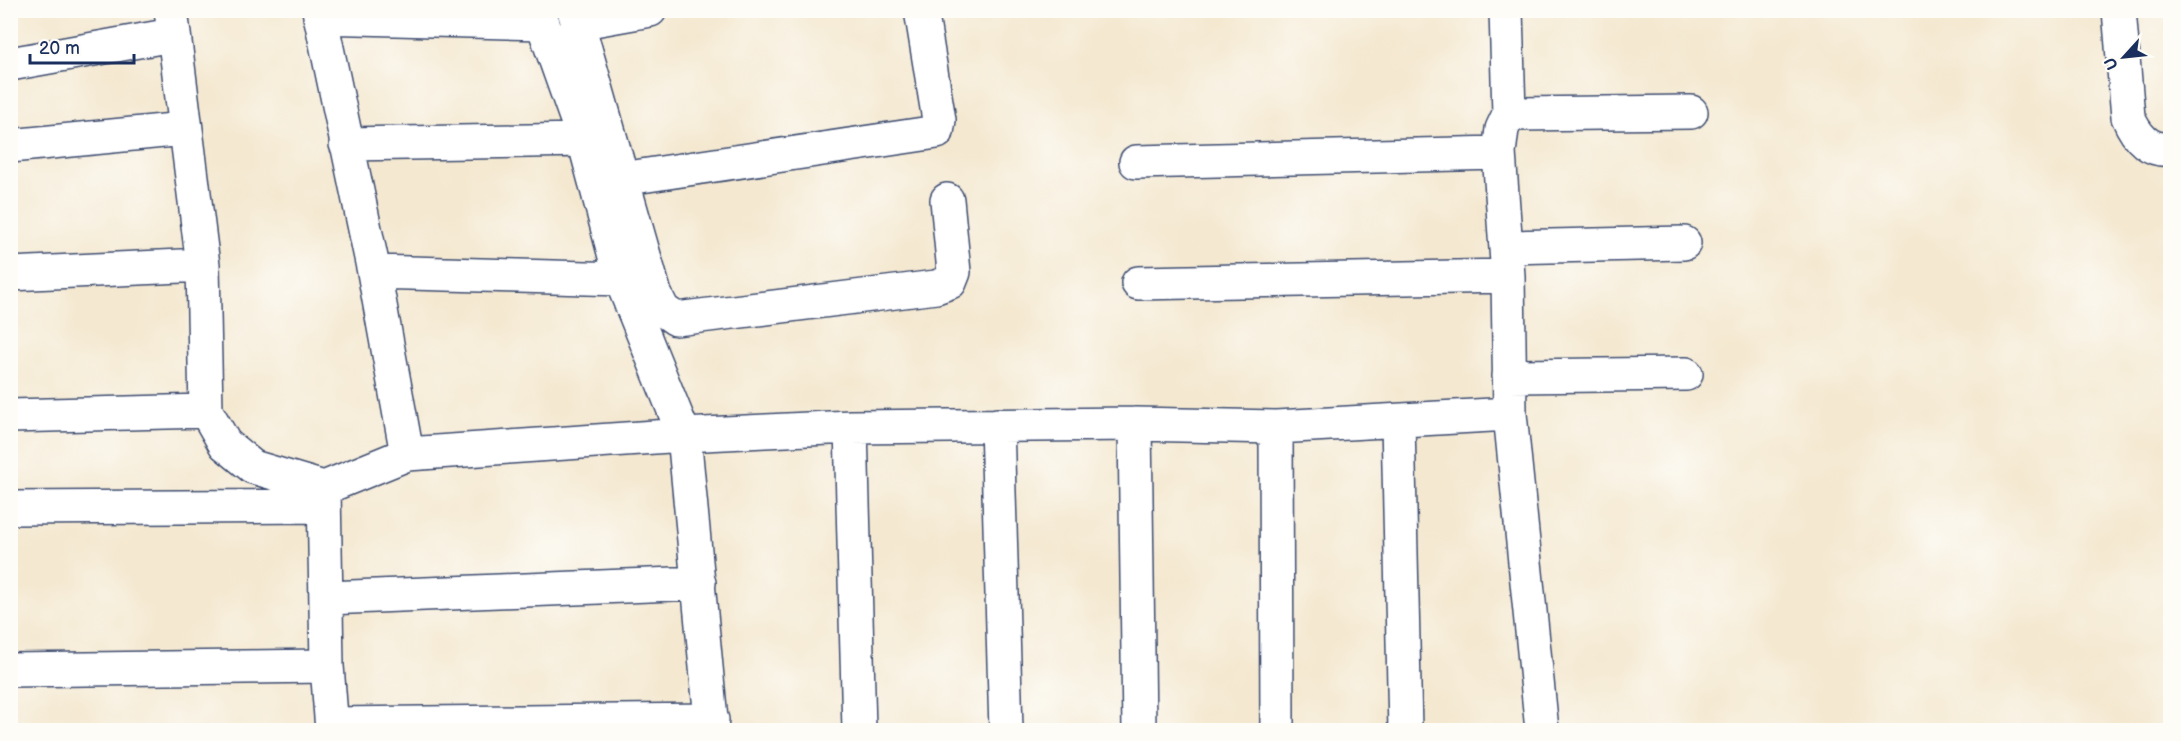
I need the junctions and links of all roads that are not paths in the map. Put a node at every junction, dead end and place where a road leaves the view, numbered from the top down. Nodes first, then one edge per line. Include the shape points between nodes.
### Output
1 (650, 10) edge
2 (921, 10) edge
3 (1506, 10) edge
4 (2119, 10) edge
5 (319, 14) edge
6 (541, 17) edge
7 (575, 17) edge
8 (171, 23) edge
9 (10, 64) edge
10 (1691, 112) dead end
11 (1509, 114) junction
12 (184, 129) junction
13 (584, 140) junction
14 (346, 144) junction
15 (10, 146) edge
16 (2170, 149) edge
17 (1500, 153) junction
18 (1136, 162) dead end
19 (621, 179) junction
20 (947, 200) dead end
21 (1684, 243) dead end
22 (1507, 262) junction
23 (202, 265) junction
24 (374, 272) junction
25 (10, 274) edge
26 (621, 279) junction
27 (1138, 283) dead end
28 (1686, 374) dead end
29 (1509, 376) junction
30 (206, 411) junction
31 (1510, 414) junction
32 (10, 416) edge
33 (1398, 422) junction
34 (1135, 423) junction
35 (997, 425) junction
36 (851, 427) junction
37 (1276, 427) junction
38 (684, 435) junction
39 (407, 454) junction
40 (324, 497) junction
41 (10, 508) edge
42 (699, 583) junction
43 (327, 598) junction
44 (327, 666) junction
45 (10, 670) edge
46 (712, 725) edge
47 (332, 727) edge
48 (859, 730) edge
49 (1006, 730) edge
50 (1139, 730) edge
51 (1277, 730) edge
52 (1406, 730) edge
53 (1542, 730) edge

1 - 7 street
2 - 19 street via 939,120 937,132
3 - 11 street
4 - 16 street via 2128,117 2135,133 2145,142 2162,150
5 - 6 street
5 - 14 street
6 - 13 street
7 - 19 street
8 - 9 street
8 - 12 street
10 - 11 street
11 - 17 street via 1502,129
12 - 15 street
12 - 23 street
13 - 14 street
13 - 26 street
14 - 24 street
17 - 18 street
17 - 22 street
19 - 20 street via 655,294 663,310 676,319 936,287 950,282 954,272
21 - 22 street
22 - 27 street
22 - 29 street
23 - 25 street
23 - 30 street
24 - 26 street
24 - 39 street
26 - 38 street
28 - 29 street
29 - 31 street
30 - 32 street
30 - 40 street via 225,444 253,467
31 - 33 street
31 - 53 street
33 - 37 street
33 - 52 street
34 - 35 street
34 - 37 street
34 - 50 street
35 - 36 street
35 - 49 street
36 - 38 street
36 - 48 street
37 - 51 street
38 - 39 street
38 - 42 street
39 - 40 street
40 - 41 street
40 - 43 street
42 - 43 street
42 - 46 street
43 - 44 street
44 - 45 street
44 - 47 street
46 - 47 street

